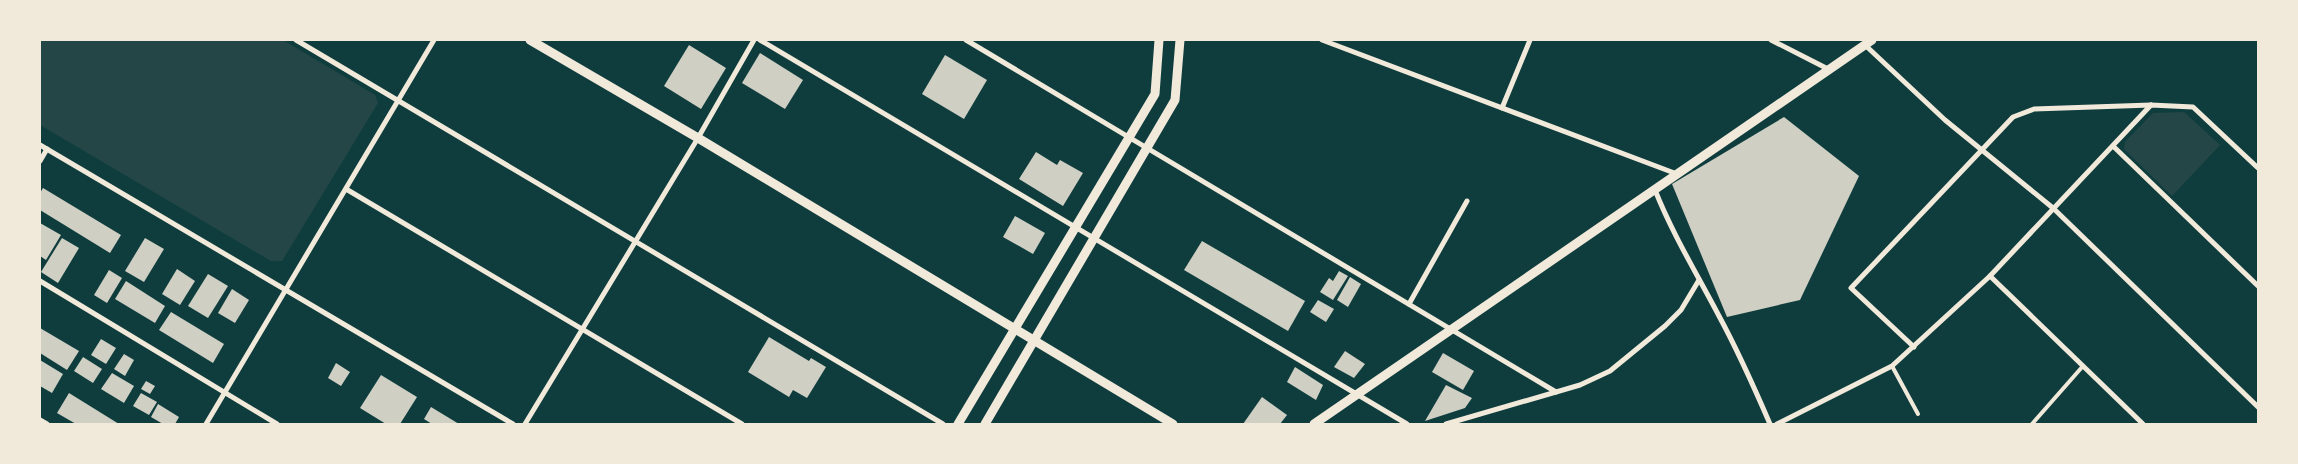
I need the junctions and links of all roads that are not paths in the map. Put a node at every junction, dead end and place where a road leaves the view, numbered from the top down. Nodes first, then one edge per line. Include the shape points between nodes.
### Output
1 (296, 40) edge
2 (434, 40) edge
3 (530, 40) edge
4 (754, 40) edge
5 (760, 40) edge
6 (966, 40) edge
7 (1159, 40) edge
8 (1180, 40) edge
9 (1322, 40) edge
10 (1530, 40) edge
11 (1770, 40) edge
12 (1869, 43) edge
13 (1830, 70) junction
14 (398, 101) junction
15 (2151, 105) junction
16 (1502, 108) junction
17 (1129, 137) junction
18 (698, 138) junction
19 (40, 144) edge
20 (2113, 146) junction
21 (1146, 148) junction
22 (47, 149) junction
23 (1980, 150) junction
24 (40, 161) edge
25 (2258, 168) edge
26 (1678, 174) junction
27 (346, 189) junction
28 (1655, 190) junction
29 (1467, 200) dead end
30 (2053, 208) junction
31 (1075, 227) junction
32 (1093, 238) junction
33 (634, 241) junction
34 (1990, 276) junction
35 (1700, 280) junction
36 (40, 281) edge
37 (2258, 286) edge
38 (286, 289) junction
39 (1409, 304) junction
40 (582, 329) junction
41 (1015, 330) junction
42 (1452, 330) junction
43 (1034, 342) junction
44 (1914, 347) junction
45 (1892, 366) junction
46 (2084, 366) junction
47 (1556, 392) junction
48 (224, 394) junction
49 (1357, 394) junction
50 (2258, 407) edge
51 (1918, 414) dead end
52 (40, 420) edge
53 (47, 424) edge
54 (206, 424) edge
55 (277, 424) edge
56 (513, 424) edge
57 (525, 424) edge
58 (742, 424) edge
59 (943, 424) edge
60 (958, 424) edge
61 (984, 424) edge
62 (1173, 424) edge
63 (1314, 424) edge
64 (1407, 424) edge
65 (1446, 424) edge
66 (1770, 424) edge
67 (1776, 424) edge
68 (2032, 424) edge
69 (2143, 424) edge

1 - 14 street
2 - 14 street
3 - 18 street
4 - 18 street
5 - 31 street
6 - 17 street
7 - 17 street via 1155,94
8 - 21 street via 1175,100
9 - 16 street
10 - 16 street
11 - 13 street
12 - 13 street
12 - 23 street
13 - 26 street
14 - 27 street
14 - 33 street
15 - 20 street
15 - 23 street via 2034,109 2013,117
15 - 25 street via 2193,107
16 - 26 street
17 - 21 street
17 - 31 street
18 - 33 street
18 - 41 street
19 - 22 street
20 - 30 street
20 - 37 street
21 - 32 street
21 - 39 street
22 - 24 street
22 - 38 street
23 - 30 street
23 - 44 street via 1851,288
26 - 28 street
27 - 38 street
27 - 40 street
28 - 35 street via 1671,230
28 - 42 street
29 - 39 street
30 - 34 street
30 - 50 street
31 - 32 street
31 - 41 street
32 - 43 street
32 - 49 street
33 - 40 street
33 - 59 street
34 - 44 street
34 - 46 street
35 - 47 street via 1681,310 1650,341 1610,370 1580,385
35 - 66 street
36 - 48 street
38 - 48 street
38 - 56 street
39 - 42 street
40 - 57 street
40 - 58 street
41 - 43 street
41 - 60 street
42 - 47 street
42 - 49 street
43 - 61 street
43 - 62 street
44 - 45 street
45 - 51 lane
45 - 67 street
46 - 68 lane
46 - 69 street
47 - 65 street
48 - 54 street
48 - 55 street
49 - 63 street
49 - 64 street
52 - 53 street

